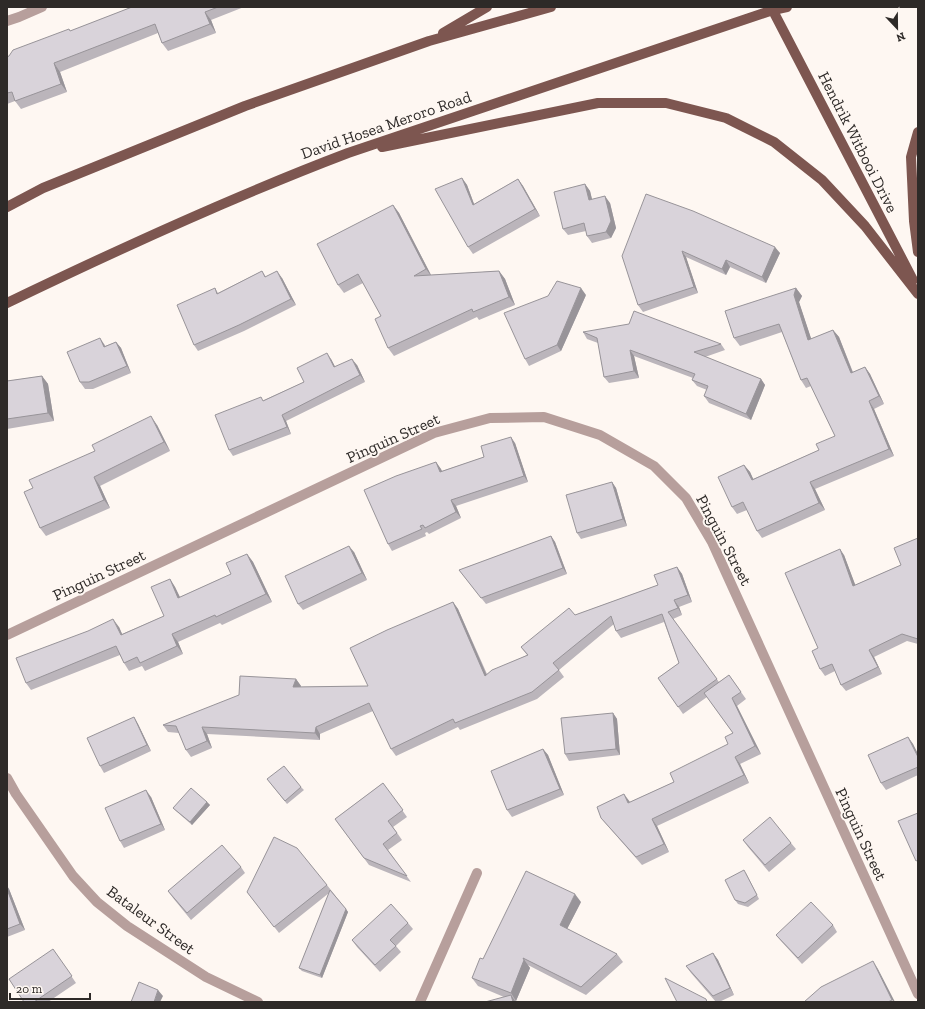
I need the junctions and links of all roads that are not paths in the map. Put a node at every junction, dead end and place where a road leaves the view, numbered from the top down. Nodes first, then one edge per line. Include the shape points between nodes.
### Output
1 (42, 7) edge
2 (487, 7) edge
3 (551, 7) edge
4 (787, 7) edge
5 (772, 9) edge
6 (7, 21) edge
7 (429, 41) junction
8 (918, 132) edge
9 (348, 153) junction
10 (7, 207) edge
11 (918, 252) edge
12 (918, 290) edge
13 (918, 294) edge
14 (7, 303) edge
15 (7, 635) edge
16 (7, 778) edge
17 (477, 873) dead end
18 (918, 994) edge
19 (258, 1002) edge
20 (420, 1002) edge

1 - 6 street
2 - 7 main road
3 - 7 main road
4 - 5 main road, David Hosea Meroro Road
5 - 9 main road, David Hosea Meroro Road
5 - 12 main road, Hendrik Witbooi Drive
7 - 10 main road via 245,106 44,188
8 - 11 main road via 911,157
9 - 13 main road via 598,103 666,103 726,118 774,142 828,186 865,226
9 - 14 main road, David Hosea Meroro Road via 172,226
15 - 18 street, Pinguin Street via 434,433 490,418 544,417 600,435 654,466 686,498 712,542
16 - 19 street, Bataleur Street via 73,876 97,902 127,926 206,977
17 - 20 street

